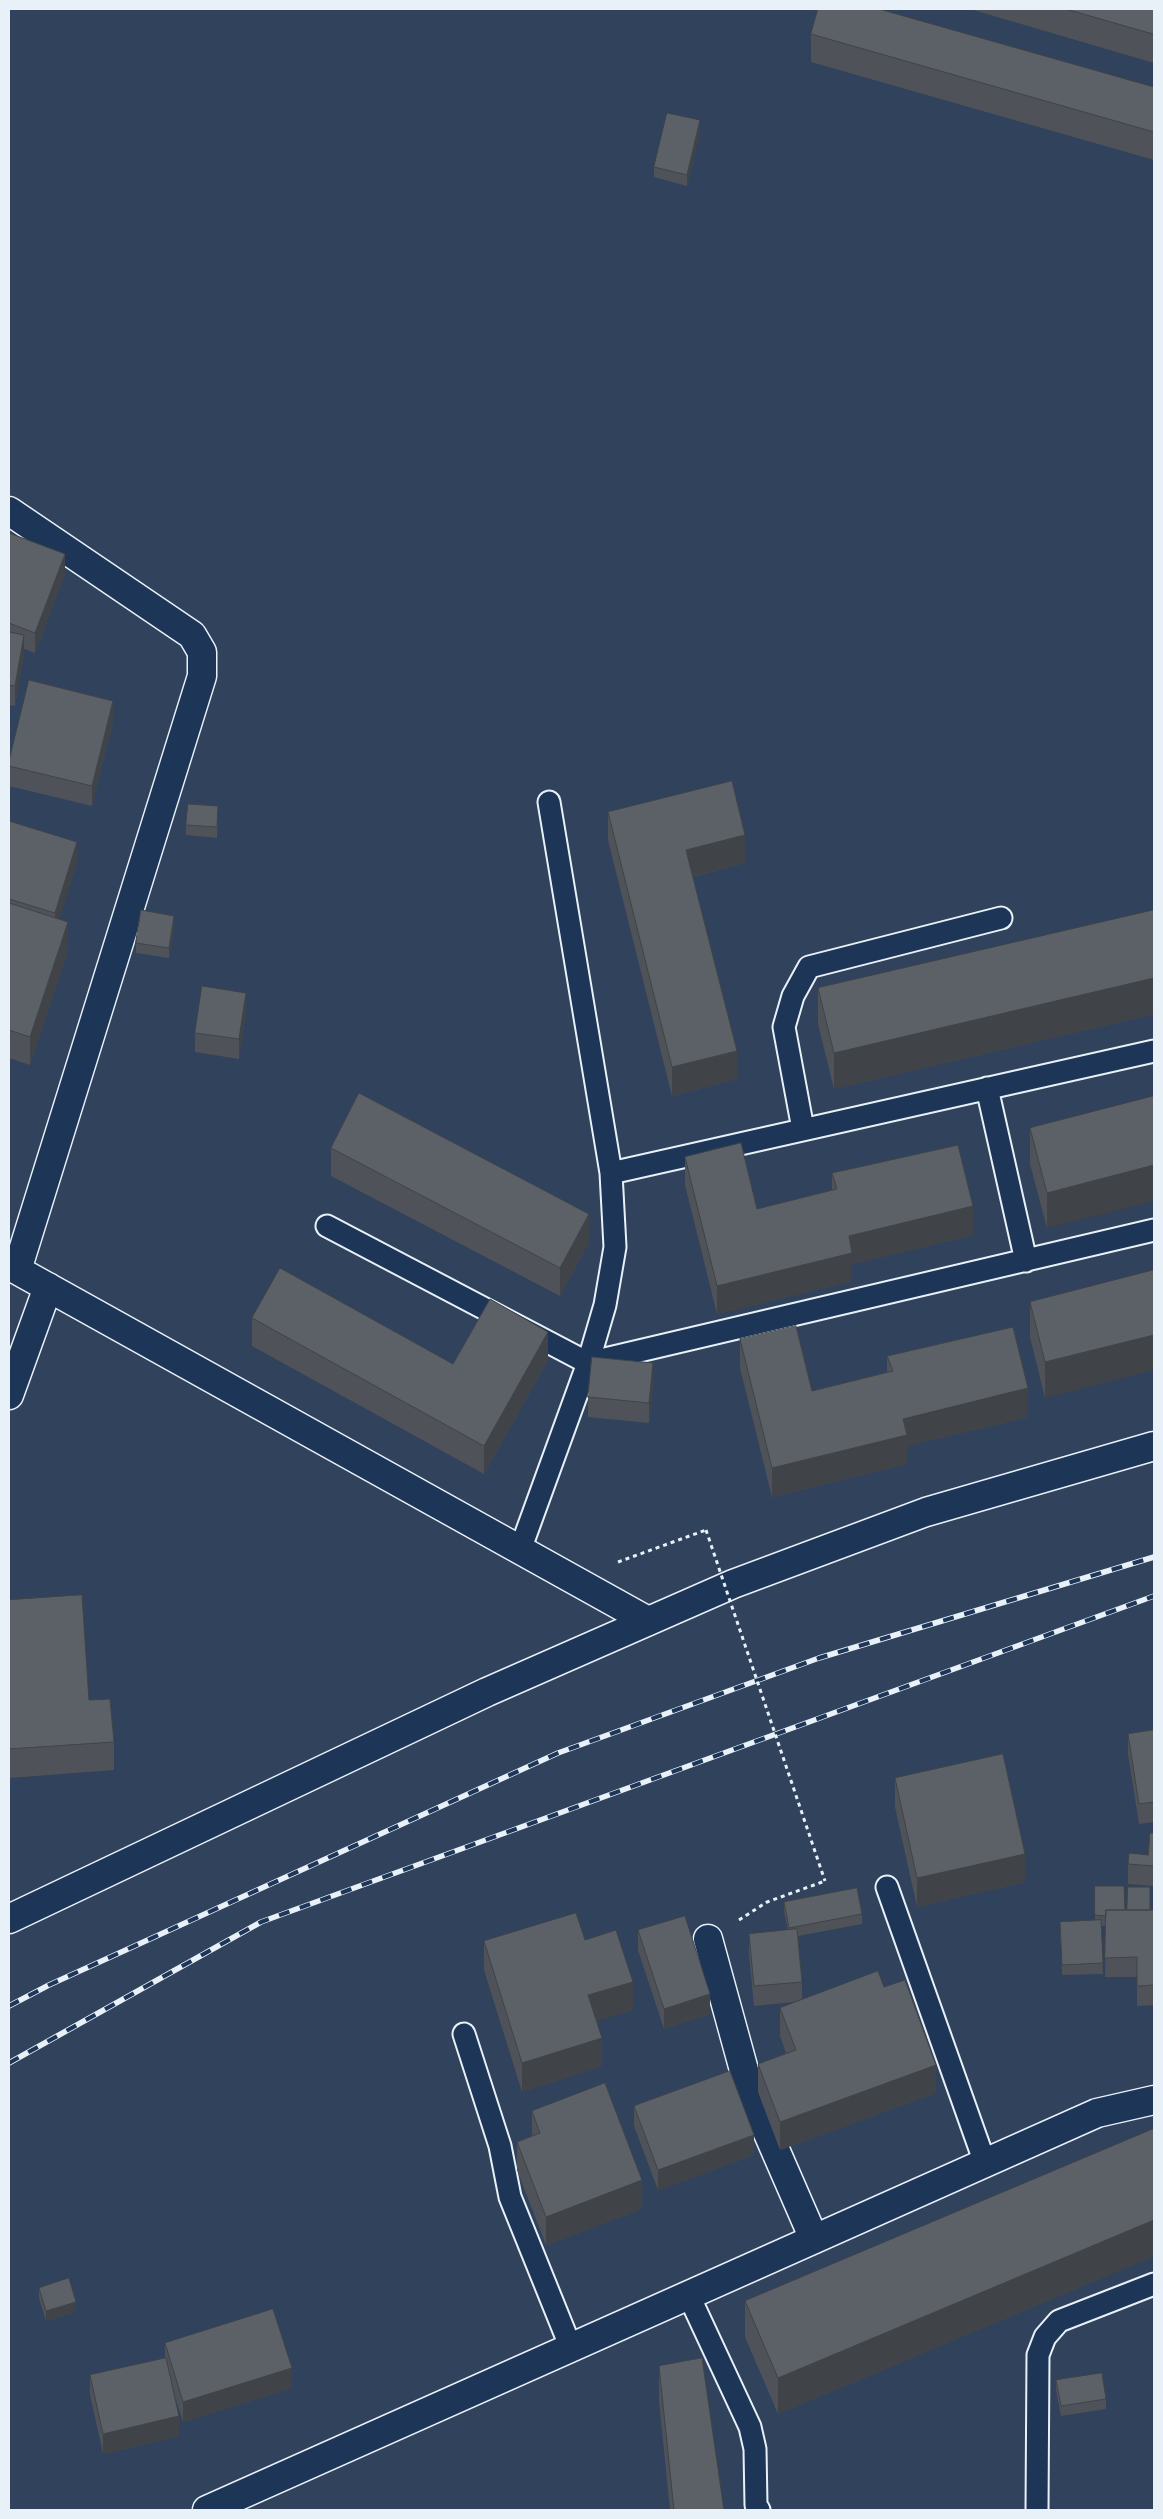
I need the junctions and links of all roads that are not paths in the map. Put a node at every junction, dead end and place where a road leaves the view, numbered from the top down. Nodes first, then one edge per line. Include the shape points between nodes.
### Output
1 (9, 510) edge
2 (549, 802) dead end
3 (1001, 918) dead end
4 (1154, 1051) edge
5 (987, 1088) junction
6 (803, 1129) junction
7 (610, 1173) junction
8 (327, 1226) dead end
9 (1154, 1230) edge
10 (1026, 1261) junction
11 (13, 1266) edge
12 (48, 1287) junction
13 (588, 1363) junction
14 (9, 1395) edge
15 (1154, 1446) edge
16 (520, 1550) junction
17 (648, 1621) junction
18 (887, 1887) dead end
19 (9, 1919) edge
20 (708, 1939) dead end
21 (464, 2034) dead end
22 (1154, 2100) edge
23 (985, 2163) junction
24 (814, 2240) junction
25 (1154, 2284) edge
26 (689, 2296) junction
27 (572, 2348) junction
28 (207, 2510) edge
29 (759, 2510) edge
30 (1036, 2510) edge

1 - 11 street via 192,635 202,652 202,676
2 - 7 lane
3 - 6 lane via 809,967 793,996 784,1027
4 - 5 lane
5 - 6 lane
5 - 10 lane
6 - 7 lane
7 - 13 lane via 615,1247 605,1305
8 - 13 lane
9 - 10 lane
10 - 13 lane
11 - 12 street
12 - 14 street
12 - 16 street
13 - 16 lane
15 - 17 street via 926,1512 733,1584
16 - 17 street
17 - 19 street via 487,1692
18 - 23 lane
20 - 24 street via 750,2092
21 - 27 lane via 500,2146 510,2197
22 - 23 street via 1097,2113
23 - 24 street
24 - 26 street
25 - 30 lane via 1059,2321 1045,2337 1038,2355
26 - 27 street
26 - 29 lane via 750,2427 755,2449 756,2505
27 - 28 street

